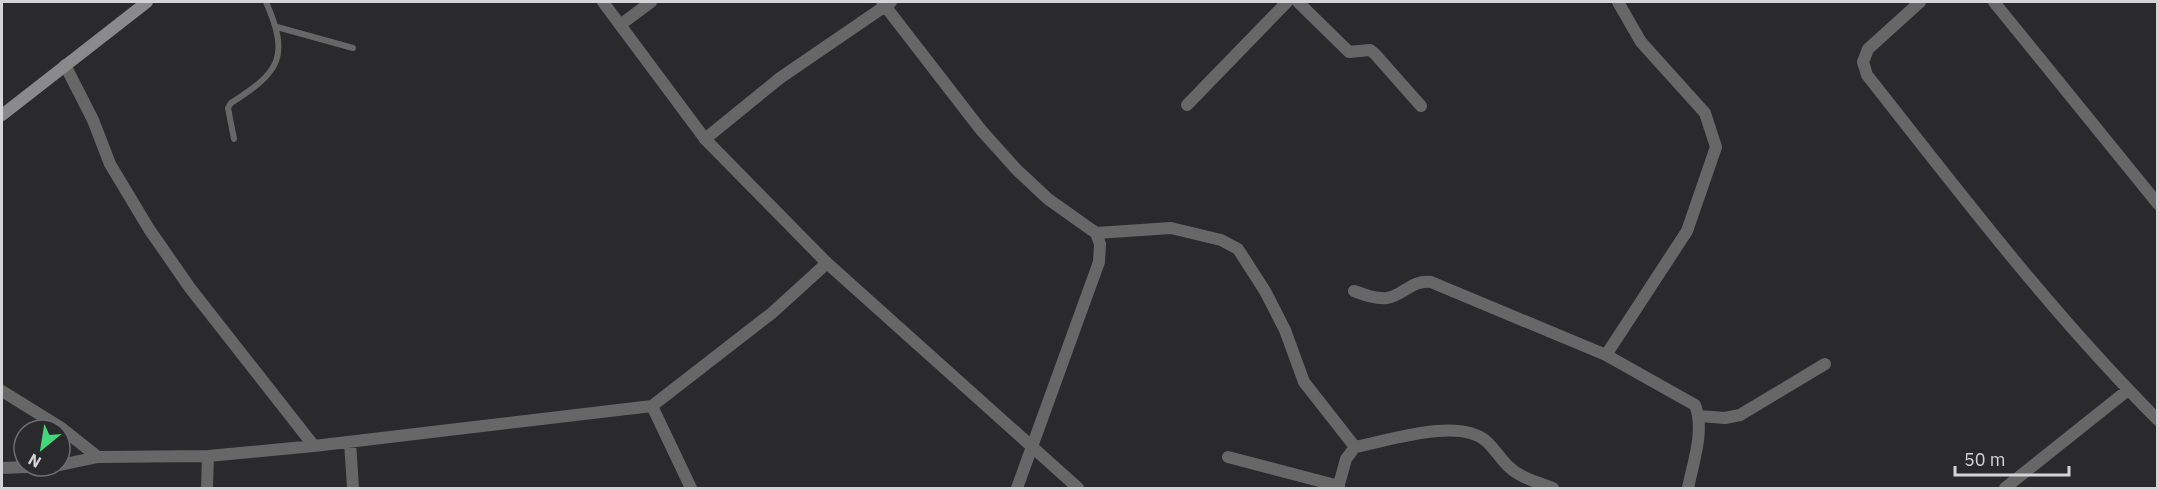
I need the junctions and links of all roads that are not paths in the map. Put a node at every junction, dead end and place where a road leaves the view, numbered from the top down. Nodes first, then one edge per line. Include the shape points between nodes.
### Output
1 (147, 2) edge
2 (266, 2) edge
3 (603, 2) edge
4 (651, 2) edge
5 (1287, 2) edge
6 (1298, 2) edge
7 (1618, 2) edge
8 (1920, 2) edge
9 (1994, 2) edge
10 (886, 3) edge
11 (620, 26) junction
12 (277, 27) junction
13 (353, 48) dead end
14 (65, 65) junction
15 (1187, 105) dead end
16 (1421, 106) dead end
17 (2, 115) edge
18 (234, 139) dead end
19 (705, 139) junction
20 (2157, 204) edge
21 (1096, 233) junction
22 (827, 263) junction
23 (1354, 291) dead end
24 (1606, 355) junction
25 (1825, 364) dead end
26 (2128, 390) junction
27 (2, 391) edge
28 (652, 406) junction
29 (1699, 416) junction
30 (2157, 420) edge
31 (350, 442) junction
32 (314, 446) junction
33 (1032, 446) junction
34 (1355, 447) junction
35 (208, 456) junction
36 (1228, 457) dead end
37 (98, 458) junction
38 (72, 463) edge
39 (1339, 487) edge
40 (207, 489) edge
41 (352, 489) edge
42 (691, 489) edge
43 (1017, 489) edge
44 (1078, 489) edge
45 (1553, 489) edge
46 (1688, 489) edge
47 (2005, 489) edge

1 - 14 main road
2 - 12 lane
3 - 11 street
4 - 11 street
5 - 15 street
6 - 16 street via 1349,52 1375,54
7 - 24 street via 1641,42 1705,113 1716,147 1687,231
8 - 26 street via 1868,49 1863,62 1867,75 1993,237
9 - 20 street
10 - 19 street via 780,78
10 - 21 street via 981,130 1017,170 1048,200
11 - 19 street
12 - 13 lane
12 - 18 lane via 273,71 228,108
14 - 17 main road
14 - 32 street via 110,164 149,229 190,288
19 - 22 street
21 - 33 street via 1099,262
21 - 34 street via 1171,228 1221,240 1238,249 1285,330 1304,382
22 - 28 street via 772,312
22 - 33 street
23 - 24 street via 1388,298 1418,281 1431,282
24 - 29 street via 1695,405
25 - 29 street via 1740,415
26 - 30 street
26 - 47 street
27 - 37 street via 60,427
28 - 31 street
28 - 42 street
29 - 46 street
31 - 32 street
31 - 41 street
32 - 35 street
33 - 43 street
33 - 44 street
34 - 39 street via 1346,459
34 - 45 street via 1454,429 1485,440 1521,476
35 - 37 street
35 - 40 street
36 - 39 street
37 - 38 street

